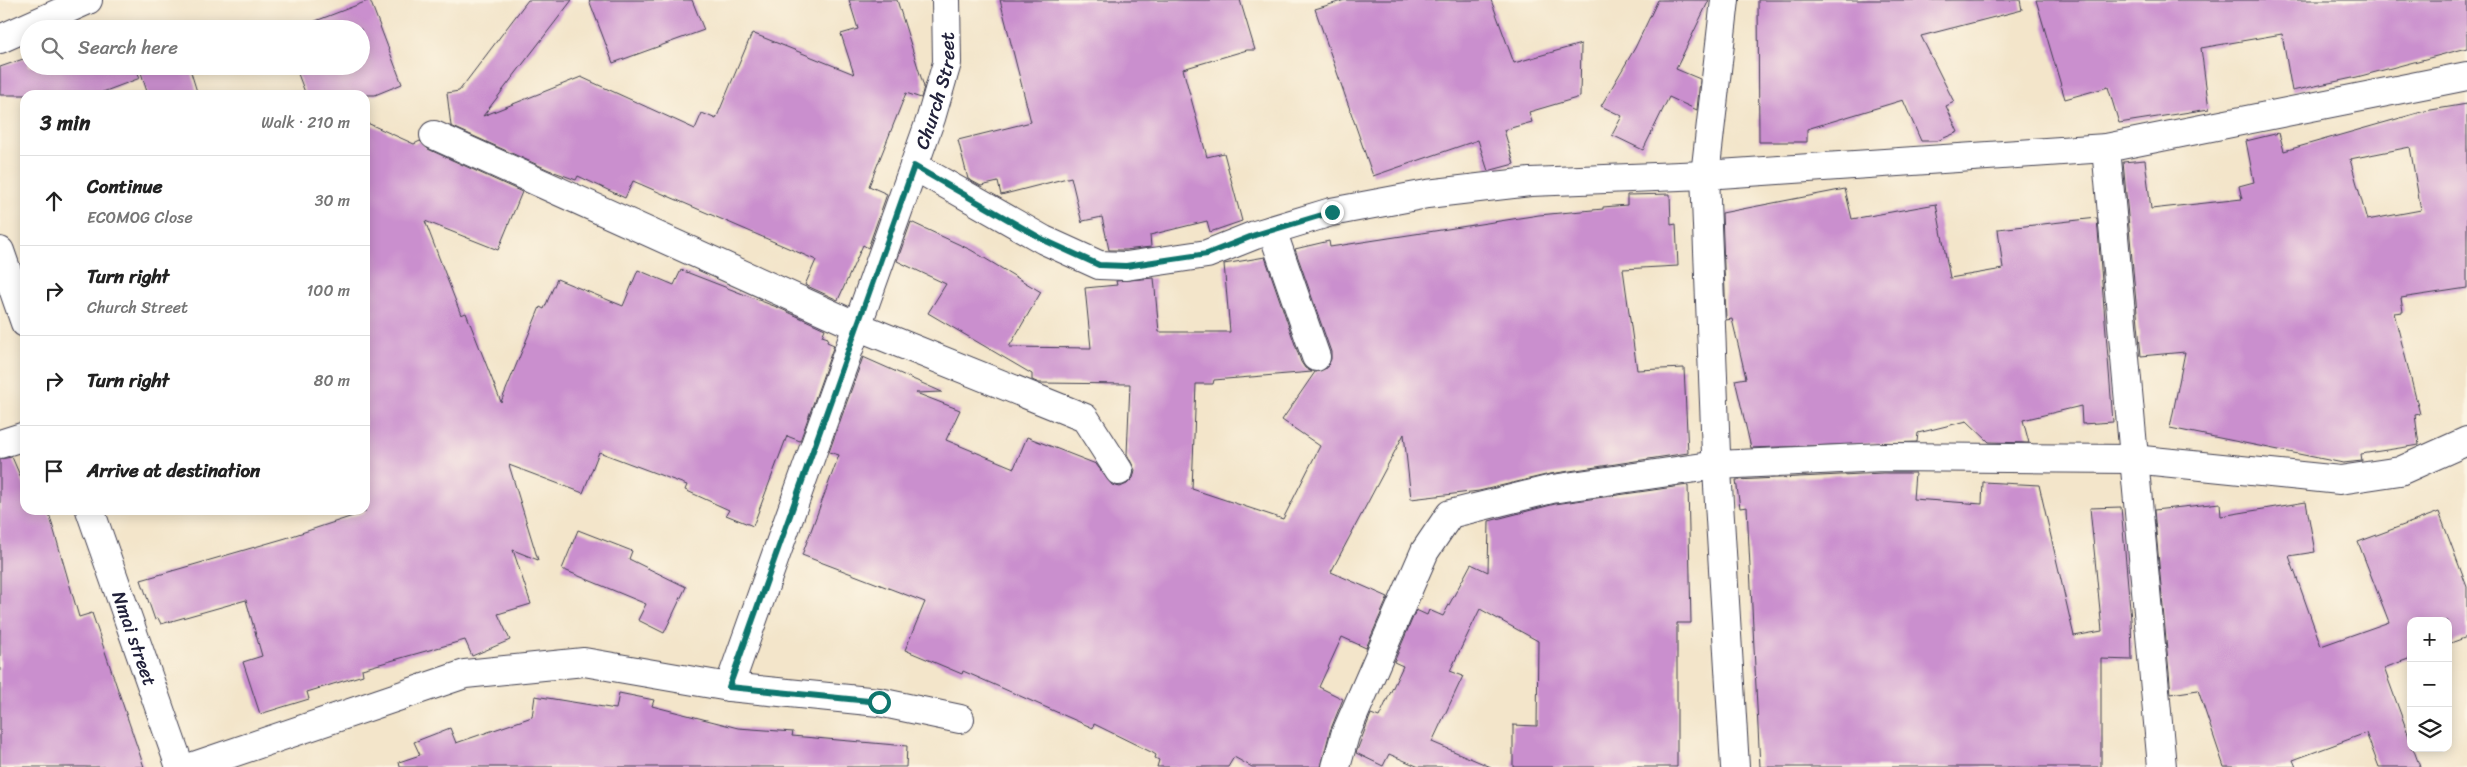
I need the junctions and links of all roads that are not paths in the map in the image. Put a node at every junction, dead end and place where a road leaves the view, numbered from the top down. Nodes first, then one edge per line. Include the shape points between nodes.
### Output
1 (88, 0) edge
2 (946, 0) edge
3 (1725, 0) edge
4 (44, 20) edge
5 (20, 31) edge
6 (0, 40) edge
7 (2467, 76) edge
8 (434, 135) dead end
9 (2106, 148) junction
10 (914, 166) junction
11 (1705, 175) junction
12 (1272, 230) junction
13 (0, 252) edge
14 (20, 309) edge
15 (857, 326) junction
16 (1316, 357) dead end
17 (20, 438) edge
18 (2467, 441) edge
19 (0, 444) edge
20 (2133, 460) junction
21 (1717, 465) junction
22 (1119, 470) dead end
23 (92, 515) edge
24 (729, 687) junction
25 (960, 719) dead end
26 (180, 767) edge
27 (191, 767) edge
28 (1336, 767) edge
29 (1735, 767) edge
30 (2162, 767) edge

1 - 4 street
2 - 10 street, Church Street via 947,62
3 - 11 street
5 - 6 street
7 - 9 street
8 - 15 street
9 - 11 street
9 - 20 street
10 - 12 street via 1044,240 1099,265 1126,266 1207,254
10 - 15 street, Church Street
11 - 12 street via 1530,182 1427,194 1332,212
11 - 21 street
12 - 16 street
13 - 14 street
15 - 22 street via 1085,418
15 - 24 street, Church Street
17 - 19 street
18 - 20 street via 2400,471 2340,480
20 - 21 street via 1883,457
20 - 30 street
21 - 28 street via 1552,489 1450,514 1425,551 1345,735
21 - 29 street
23 - 26 street, Nmai street
24 - 25 street via 879,702
24 - 27 street via 584,662 465,674

